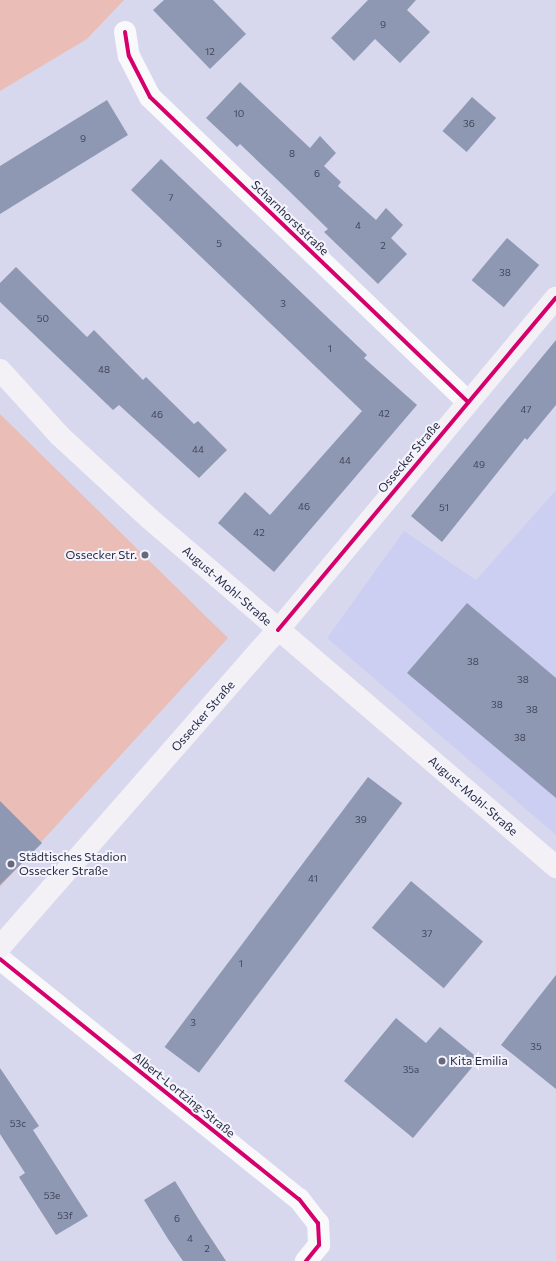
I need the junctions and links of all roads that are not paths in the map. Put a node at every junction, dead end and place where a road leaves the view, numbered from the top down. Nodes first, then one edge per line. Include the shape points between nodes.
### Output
1 (125, 32) dead end
2 (556, 298) edge
3 (0, 370) edge
4 (468, 402) junction
5 (278, 630) junction
6 (556, 867) edge
7 (0, 947) edge
8 (0, 959) edge
9 (306, 1261) edge

1 - 4 street, Scharnhorststraße via 129,56 150,97
2 - 4 street, Ossecker Straße
3 - 5 street, August-Mohl-Straße via 85,460
4 - 5 street, Ossecker Straße
5 - 6 street, August-Mohl-Straße
5 - 7 street, Ossecker Straße
8 - 9 street, Albert-Lortzing-Straße via 299,1199 318,1223 319,1245

